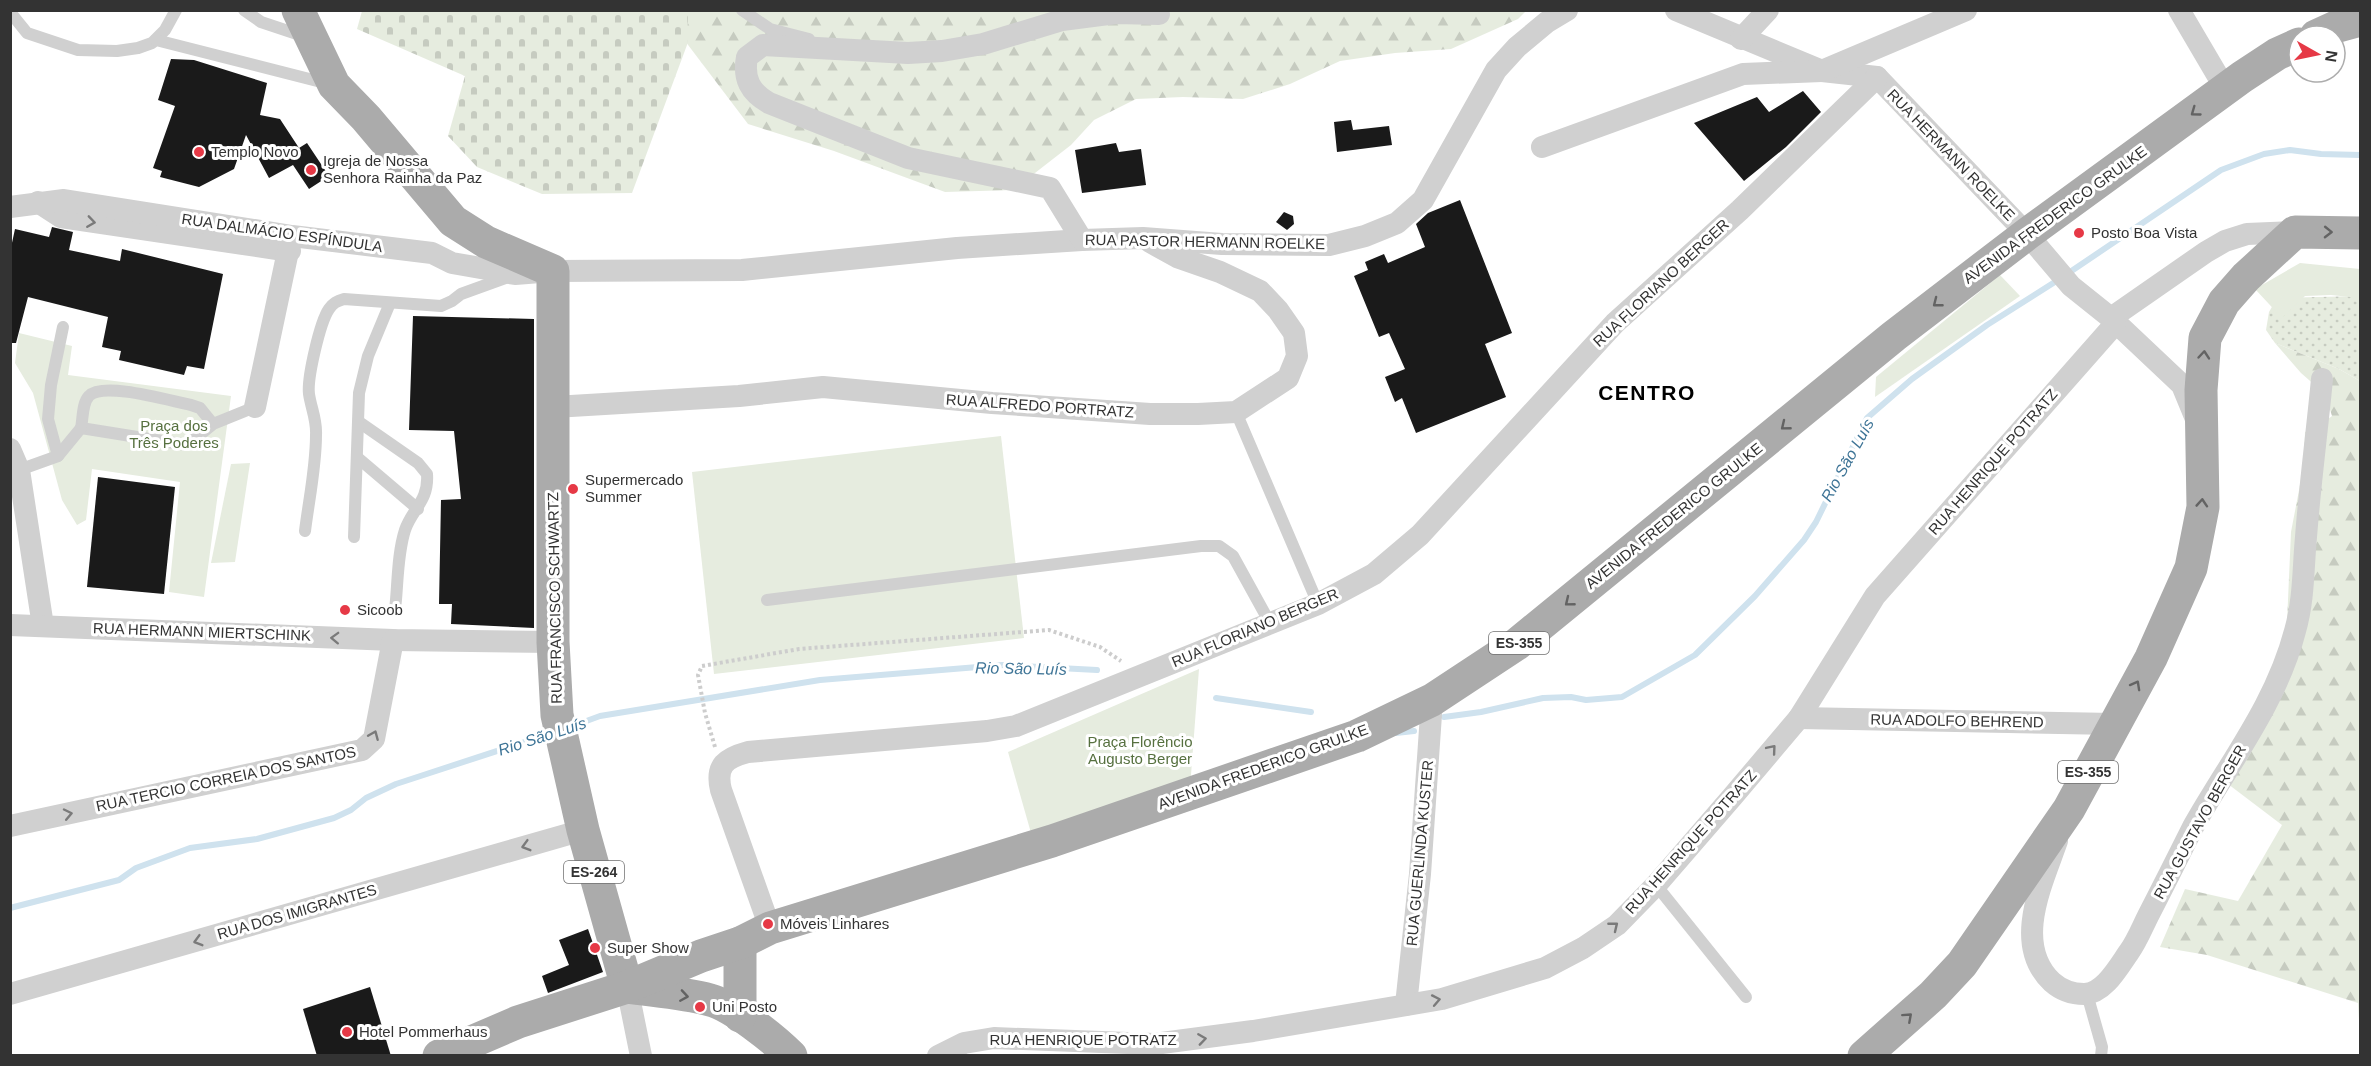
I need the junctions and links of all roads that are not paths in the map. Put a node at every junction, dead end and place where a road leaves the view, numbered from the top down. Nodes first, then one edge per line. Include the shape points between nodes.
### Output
1 (176, 10) edge
2 (244, 10) edge
3 (742, 10) edge
4 (1567, 10) edge
5 (1676, 10) edge
6 (1768, 10) edge
7 (1966, 10) edge
8 (2179, 10) edge
9 (10, 12) edge
10 (1159, 14) dead end
11 (2361, 20) edge
12 (2346, 24) edge
13 (304, 25) edge
14 (156, 39) junction
15 (1741, 39) junction
16 (863, 49) junction
17 (2287, 49) edge
18 (1822, 71) junction
19 (1877, 77) junction
20 (334, 85) junction
21 (2226, 90) junction
22 (1542, 147) dead end
23 (10, 207) edge
24 (2295, 232) junction
25 (2361, 233) edge
26 (1143, 238) junction
27 (1082, 240) junction
28 (290, 244) junction
29 (2036, 246) junction
30 (553, 271) junction
31 (515, 274) junction
32 (390, 303) junction
33 (2113, 321) junction
34 (63, 327) dead end
35 (2322, 379) dead end
36 (255, 407) joint
37 (554, 407) junction
38 (1236, 412) junction
39 (359, 422) junction
40 (213, 424) junction
41 (81, 428) junction
42 (2203, 434) junction
43 (10, 449) edge
44 (58, 456) junction
45 (358, 458) junction
46 (19, 470) junction
47 (418, 509) junction
48 (305, 531) dead end
49 (354, 537) dead end
50 (767, 600) dead end
51 (1318, 604) junction
52 (395, 610) dead end
53 (1270, 623) junction
54 (10, 625) edge
55 (43, 626) junction
56 (393, 640) junction
57 (553, 642) junction
58 (1432, 700) junction
59 (1799, 718) junction
60 (2114, 724) junction
61 (2069, 809) junction
62 (10, 826) edge
63 (583, 830) junction
64 (1656, 885) junction
65 (770, 928) junction
66 (740, 943) junction
67 (627, 987) junction
68 (10, 994) edge
69 (2087, 994) junction
70 (1746, 998) dead end
71 (1406, 1005) junction
72 (740, 1016) junction
73 (439, 1056) edge
74 (642, 1056) edge
75 (791, 1056) edge
76 (938, 1056) edge
77 (1864, 1056) edge
78 (2101, 1056) edge

1 - 14 lane
2 - 13 lane via 261,22
3 - 16 lane via 770,29
4 - 26 street, RUA PASTOR HERMANN ROELKE via 1517,47 1496,70 1423,200 1396,223 1329,245 1222,244
5 - 15 street, RUA HERMANN ROELKE
6 - 15 street
7 - 18 street
8 - 21 street
9 - 14 lane via 27,33 78,50 128,50
10 - 16 street via 1116,13 1062,20 983,44 942,51
11 - 12 main road
13 - 20 main road
14 - 20 lane
15 - 18 street, RUA HERMANN ROELKE
16 - 27 street via 763,45 747,57 745,72 751,87 769,103 908,158 1050,188
17 - 21 main road, AVENIDA FREDERICO GRULKE / ES-355
18 - 19 street, RUA HERMANN ROELKE
18 - 22 street via 1743,74
19 - 29 street, RUA HERMANN ROELKE
19 - 51 street, RUA FLORIANO BERGER via 1740,210 1615,323 1420,535 1374,574
20 - 30 main road via 453,221 486,242
21 -> 29 main road, AVENIDA FREDERICO GRULKE / ES-355
23 - 28 street, RUA DALMÁCIO ESPÍNDULA via 38,202 61,217 166,225
24 -> 25 main road
24 - 33 street, RUA HENRIQUE POTRATZ via 2247,234 2225,241
42 -> 24 main road, ES-355 via 2205,338 2224,302
26 - 27 street, RUA PASTOR HERMANN ROELKE
26 - 38 street via 1177,257 1260,291 1294,333 1297,356 1288,378
27 - 30 street, RUA PASTOR HERMANN ROELKE via 957,248 742,270
28 - 31 street, RUA DALMÁCIO ESPÍNDULA via 432,253 452,263
28 - 36 street
29 - 33 street, RUA HERMANN ROELKE via 2072,286
29 -> 58 main road, AVENIDA FREDERICO GRULKE / ES-355 via 1894,336 1517,644
30 - 31 street, RUA DALMÁCIO ESPÍNDULA
30 - 37 main road, RUA FRANCISCO SCHWARTZ / ES-264
31 - 32 lane via 461,294 441,306
32 - 39 lane via 368,356 359,393
32 - 48 lane via 344,299 329,308 322,322 310,378 316,436
33 - 42 street, RUA HERMANN ROELKE via 2182,384
33 - 59 street, RUA HENRIQUE POTRATZ via 1875,596
34 - 44 lane via 48,419
35 - 69 street, RUA GUSTAVO BERGER via 2303,590 2284,668 2267,705 2213,791 2130,950 2101,988
36 - 40 lane
37 - 38 street, RUA ALFREDO PORTRATZ via 823,387 1150,414
37 - 57 main road, RUA FRANCISCO SCHWARTZ / ES-264
38 - 51 lane
39 - 45 lane
39 - 47 lane via 418,463 427,474 425,497
40 - 41 lane via 187,445
40 - 41 lane via 200,408 191,405 106,390 86,399
41 - 44 lane
60 -> 42 main road, ES-355 via 2151,658 2191,568 2203,507
43 - 46 street
44 - 46 lane
45 - 47 lane
45 - 49 lane
46 - 55 street
47 - 52 lane via 402,545
50 - 53 lane via 1219,546 1233,555
51 - 53 street, RUA FLORIANO BERGER
53 - 65 street, RUA FLORIANO BERGER via 1016,726 748,752 728,760 721,767 718,780
54 - 55 street, RUA HERMANN MIERTSCHINK
56 -> 55 street, RUA HERMANN MIERTSCHINK
56 - 57 street, RUA HERMANN MIERTSCHINK
62 -> 56 street, RUA TERCIO CORREIA DOS SANTOS via 362,750 377,730
57 - 63 main road, RUA FRANCISCO SCHWARTZ / ES-264 via 557,715
58 - 65 main road, AVENIDA FREDERICO GRULKE / ES-355 via 1357,736 1120,818
58 - 71 street, RUA GUERLINDA KUSTER
59 - 60 street, RUA ADOLFO BEHREND
64 -> 59 street, RUA HENRIQUE POTRATZ
60 - 61 main road, ES-355
61 - 69 street via 2035,908 2032,942 2044,975 2068,993
77 -> 61 main road, ES-355 via 1962,964
63 - 67 main road, RUA FRANCISCO SCHWARTZ / ES-264
63 -> 68 street, RUA DOS IMIGRANTES
64 - 70 lane
71 -> 64 street, RUA HENRIQUE POTRATZ via 1442,999 1545,968 1617,925
65 - 66 main road, AVENIDA FREDERICO GRULKE / ES-355
66 - 67 main road, AVENIDA FREDERICO GRULKE / ES-355
66 - 72 main road
67 -> 72 main road via 712,1000
67 - 73 main road, AVENIDA FREDERICO GRULKE via 518,1022
67 - 74 street
69 - 78 lane
76 -> 71 street, RUA HENRIQUE POTRATZ via 964,1043 994,1038 1154,1044
72 - 75 main road

